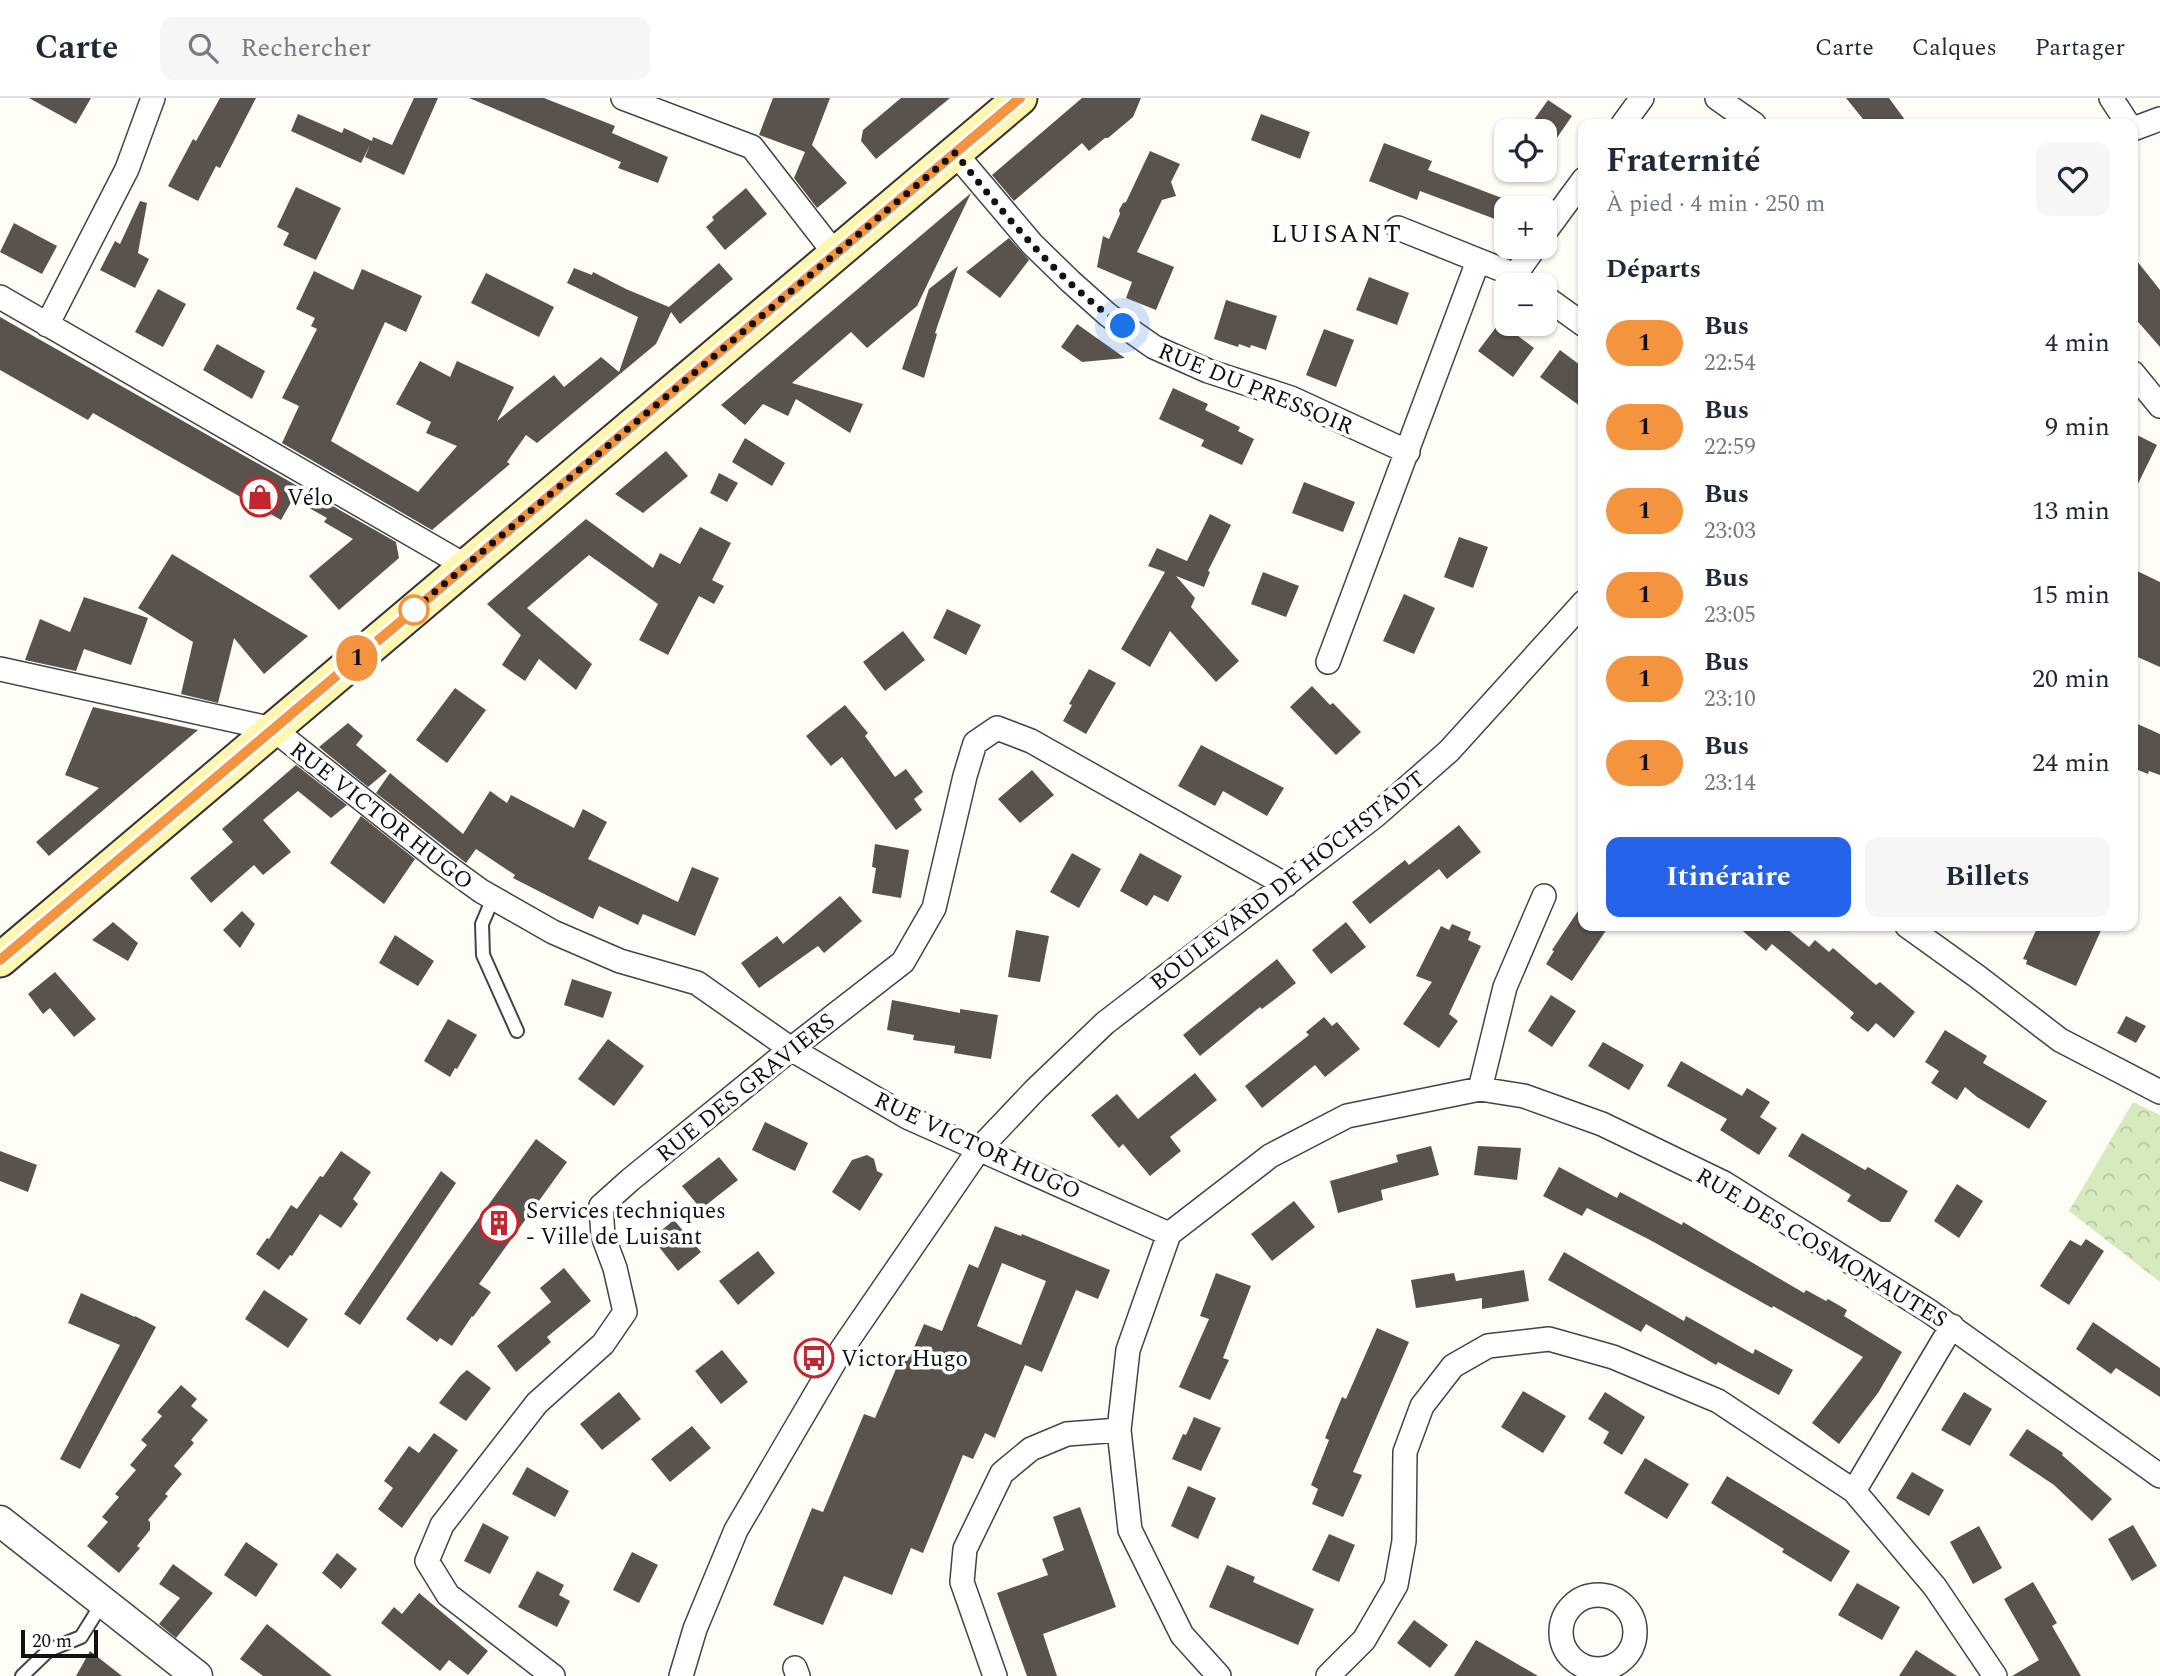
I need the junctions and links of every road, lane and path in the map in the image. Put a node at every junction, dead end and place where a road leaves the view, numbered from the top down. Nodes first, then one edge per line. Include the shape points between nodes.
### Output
1 (153, 98) edge
2 (623, 98) edge
3 (1020, 98) edge
4 (1642, 98) edge
5 (1717, 98) edge
6 (2111, 98) edge
7 (664, 105) edge
8 (1627, 119) edge
9 (1747, 119) edge
10 (2125, 119) edge
11 (2160, 119) edge
12 (2138, 127) edge
13 (955, 153) junction
14 (1578, 187) edge
15 (1557, 216) edge
16 (1398, 228) dead end
17 (836, 255) junction
18 (1478, 261) junction
19 (1506, 273) edge
20 (0, 297) edge
21 (1557, 306) edge
22 (1578, 321) edge
23 (47, 325) junction
24 (1408, 452) junction
25 (466, 566) junction
26 (1578, 616) edge
27 (1328, 662) dead end
28 (0, 669) edge
29 (273, 729) junction
30 (1286, 885) junction
31 (1544, 896) dead end
32 (493, 898) junction
33 (1915, 931) edge
34 (0, 960) edge
35 (517, 1031) dead end
36 (791, 1049) junction
37 (1480, 1088) junction
38 (2160, 1092) edge
39 (980, 1148) junction
40 (1170, 1234) junction
41 (1952, 1326) junction
42 (1119, 1430) junction
43 (2160, 1476) edge
44 (1854, 1491) junction
45 (0, 1521) edge
46 (103, 1602) junction
47 (22, 1676) edge
48 (197, 1676) edge
49 (553, 1676) edge
50 (681, 1676) edge
51 (995, 1676) edge
52 (1219, 1676) edge
53 (1328, 1676) edge
54 (1995, 1676) edge

1 - 23 street via 127,169
2 - 7 street
3 - 13 main road
4 - 8 street
5 - 9 street
6 - 10 street
7 - 17 street via 752,147
11 - 12 street
13 - 17 main road
13 - 24 street, RUE DU PRESSOIR via 1032,244 1108,315 1154,347 1208,371 1291,398
14 - 15 street
16 - 18 street
17 - 25 main road
18 - 19 street
18 - 24 street
20 - 23 street
21 - 22 street
23 - 25 street
24 - 27 street
25 - 29 main road
26 - 30 street, BOULEVARD DE HOCHSTADT via 1448,751 1376,816
28 - 29 street
29 - 32 street, RUE VICTOR HUGO
29 - 34 main road
30 - 36 street, RUE DES GRAVIERS via 1031,741 997,728 975,743 934,908 903,962
30 - 39 street, BOULEVARD DE HOCHSTADT via 1105,1023
31 - 37 street via 1505,987
32 - 35 lane, RUE VICTOR HUGO via 482,924 483,955
32 - 36 street, RUE VICTOR HUGO via 553,932 620,961 697,983
33 - 38 street via 2060,1040
36 - 39 street, RUE VICTOR HUGO via 909,1118
36 - 49 street, RUE DES GRAVIERS via 600,1206 603,1236 625,1312 603,1343 537,1403 442,1525 427,1561 448,1595
37 - 40 street, RUE DES COSMONAUTES via 1346,1116 1270,1156
37 - 41 street, RUE DES COSMONAUTES via 1524,1096 1602,1124 1724,1183
39 - 40 street, RUE VICTOR HUGO
39 - 50 street, BOULEVARD DE HOCHSTADT via 842,1349 736,1530
40 - 42 street via 1129,1350
41 - 43 street, RUE DES COSMONAUTES
41 - 44 street
42 - 51 street via 1067,1434 1031,1449 1002,1473 965,1549 962,1582
42 - 52 street via 1130,1530 1182,1635
44 - 53 street via 1718,1401 1613,1357 1549,1339 1488,1346 1453,1366 1422,1406 1405,1452 1404,1541 1396,1585 1364,1640
44 - 54 street via 1935,1587
45 - 46 street
46 - 47 lane via 81,1637 49,1650
46 - 48 street

